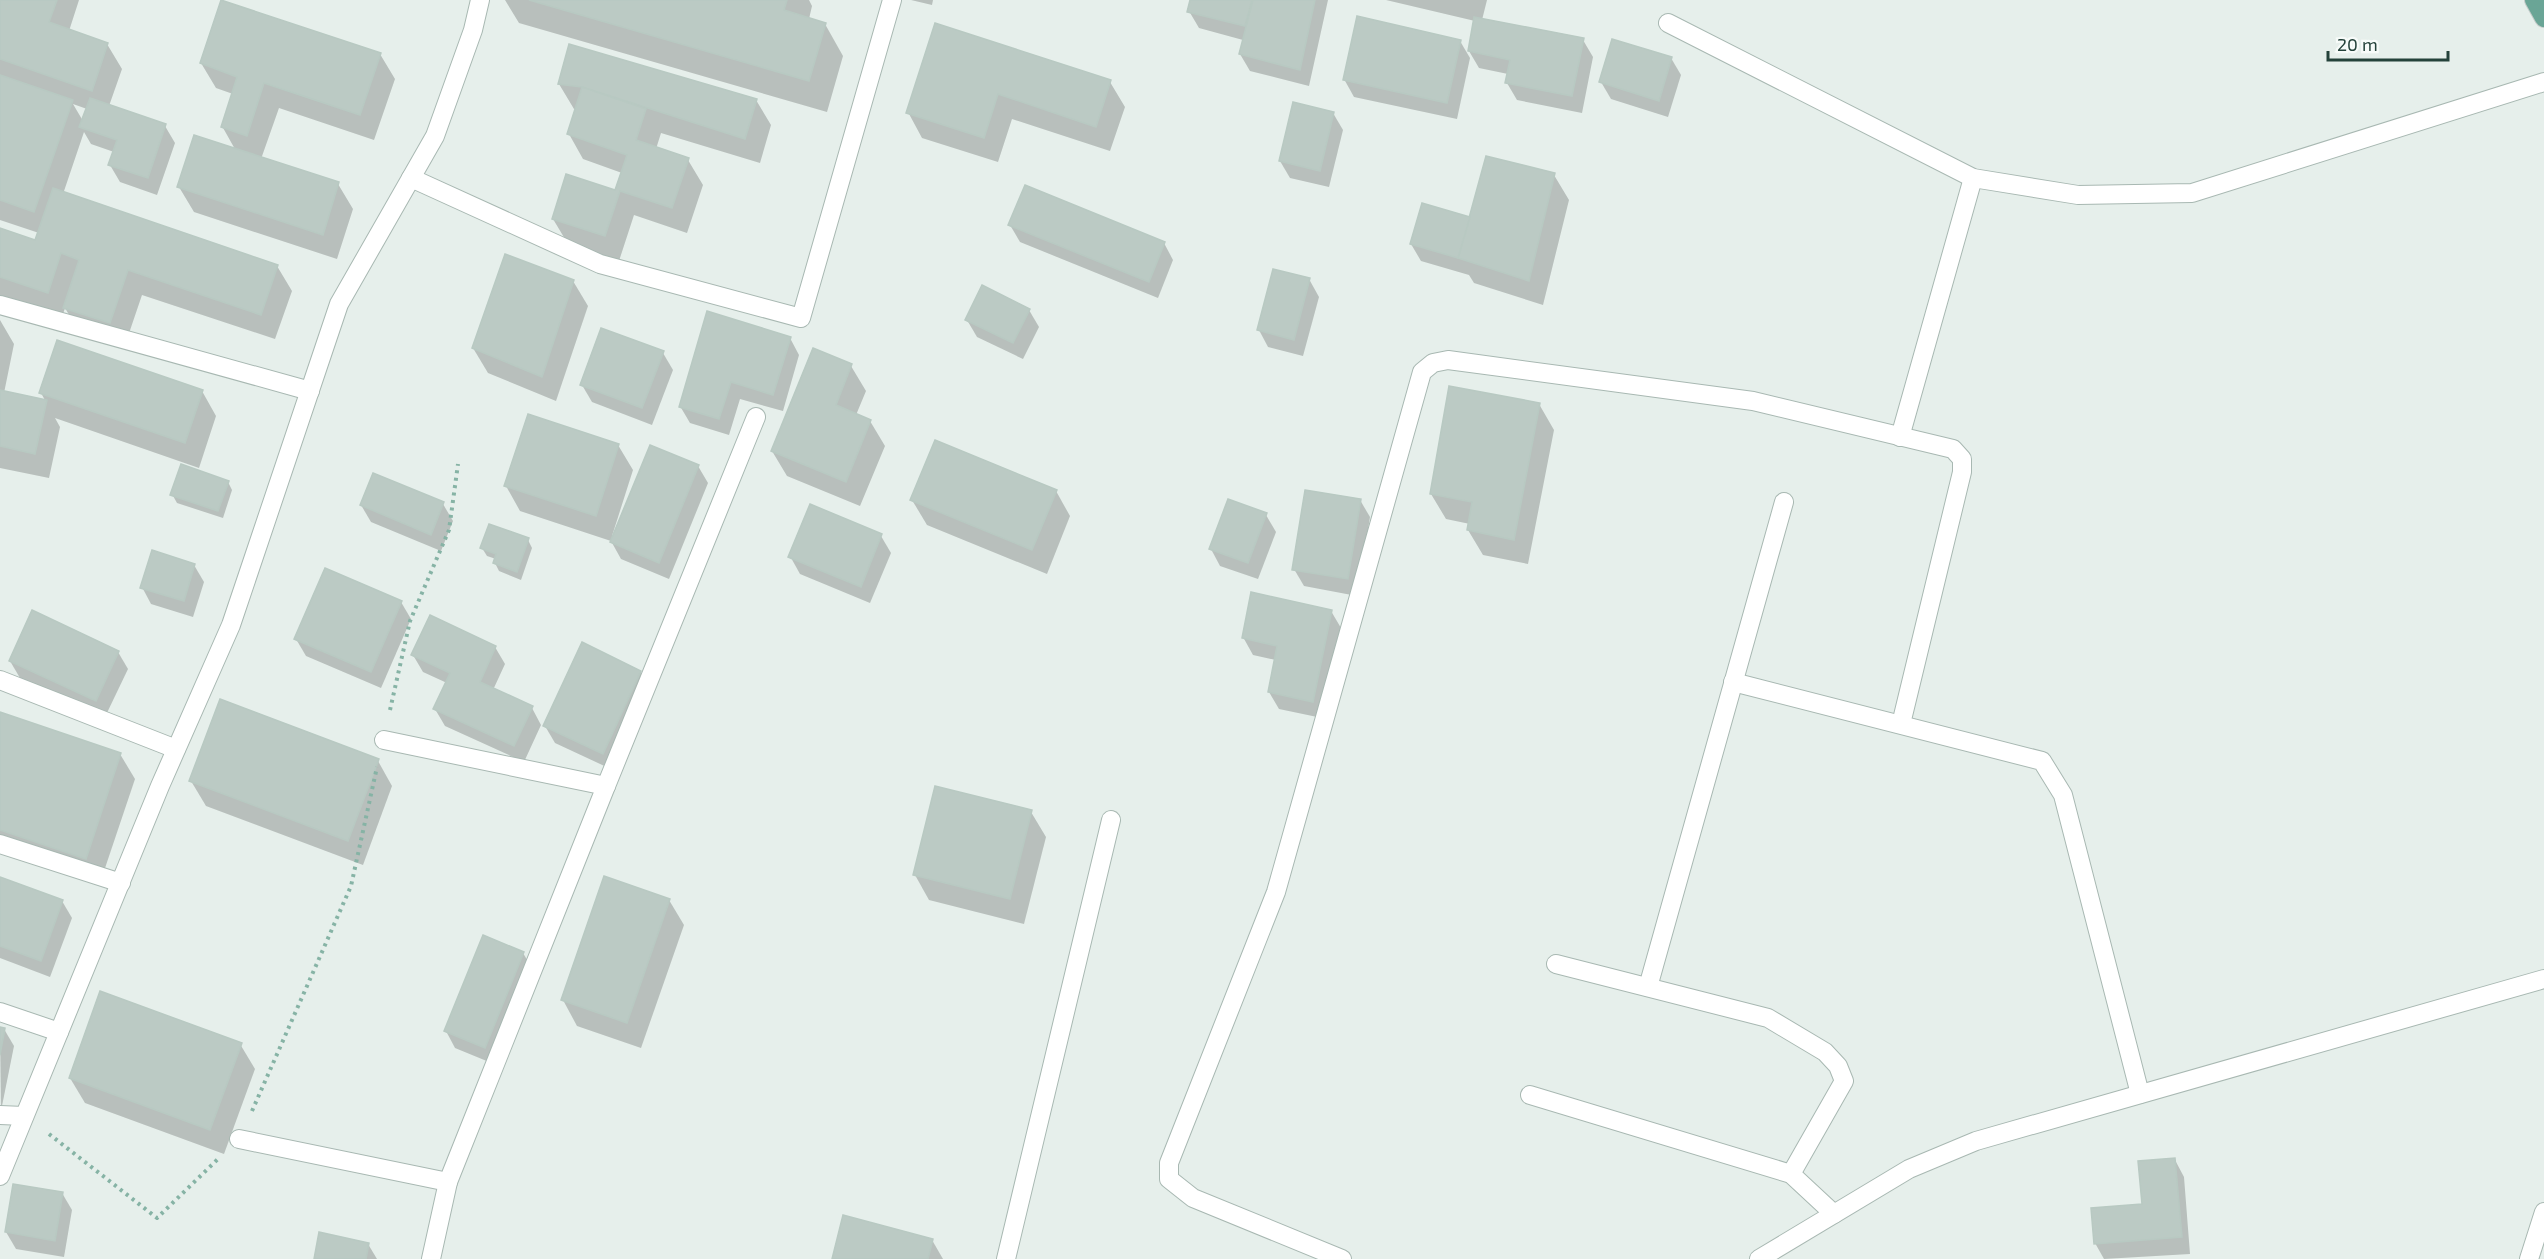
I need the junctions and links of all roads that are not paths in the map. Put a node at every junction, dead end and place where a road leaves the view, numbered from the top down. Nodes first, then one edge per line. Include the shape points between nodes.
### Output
1 (480, 0) edge
2 (892, 0) edge
3 (2534, 0) edge
4 (2544, 18) edge
5 (1668, 23) dead end
6 (2544, 82) edge
7 (411, 178) junction
8 (1973, 178) junction
9 (0, 305) edge
10 (310, 391) junction
11 (756, 417) dead end
12 (1900, 437) junction
13 (1784, 502) dead end
14 (0, 680) edge
15 (1733, 682) junction
16 (1901, 724) junction
17 (384, 740) road end
18 (176, 749) junction
19 (606, 786) junction
20 (1111, 820) dead end
21 (0, 844) edge
22 (121, 883) junction
23 (1556, 964) dead end
24 (2544, 979) edge
25 (1648, 987) junction
26 (0, 1012) edge
27 (59, 1032) junction
28 (2140, 1094) junction
29 (1530, 1095) dead end
30 (0, 1115) edge
31 (24, 1116) junction
32 (239, 1139) road end
33 (1791, 1174) junction
34 (0, 1176) edge
35 (448, 1182) junction
36 (2544, 1212) edge
37 (1834, 1214) junction
38 (431, 1259) edge
39 (1006, 1259) edge
40 (1341, 1259) edge
41 (1759, 1259) edge
42 (2529, 1259) edge

1 - 7 street via 435,136
2 - 7 street via 801,318 600,264
3 - 4 main road
5 - 8 street
6 - 8 street via 2192,193 2078,195
7 - 10 street via 339,304
8 - 12 street
9 - 10 street
10 - 18 street via 231,624
11 - 19 street
12 - 16 street via 1953,449 1962,459
12 - 40 street via 1741,399 1448,360 1433,363 1422,372 1276,892 1169,1164 1169,1179 1193,1198
13 - 15 street
14 - 18 street
15 - 16 street
15 - 25 street
16 - 28 street via 2042,761 2063,795
17 - 19 street
18 - 22 street
19 - 35 street
20 - 39 street
21 - 22 street
22 - 27 street
23 - 25 street
24 - 28 street
25 - 33 street via 1768,1018 1825,1052 1838,1066 1844,1081
26 - 27 street
27 - 31 street
28 - 37 street via 1976,1141 1910,1169
29 - 33 street
30 - 31 street
31 - 34 street
32 - 35 street
33 - 37 street
35 - 38 street
36 - 42 street
37 - 41 street

